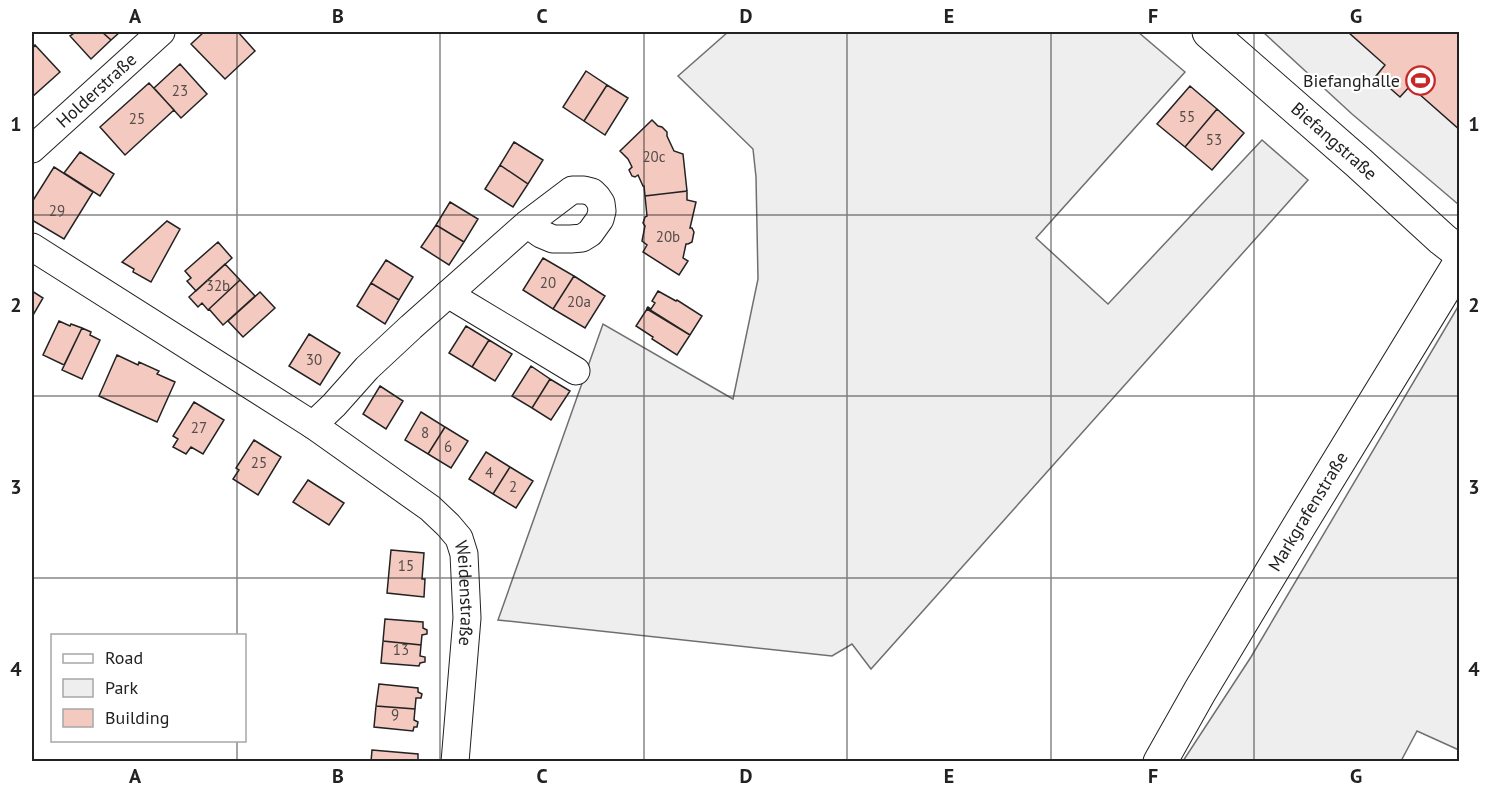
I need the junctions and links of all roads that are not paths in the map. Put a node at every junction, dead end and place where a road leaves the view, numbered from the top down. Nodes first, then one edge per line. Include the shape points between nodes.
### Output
1 (161, 32) edge
2 (1209, 32) edge
3 (32, 149) edge
4 (527, 224) dead end
5 (32, 247) edge
6 (1460, 253) edge
7 (1460, 263) edge
8 (448, 294) junction
9 (576, 371) dead end
10 (314, 425) junction
11 (454, 762) edge
12 (1160, 762) edge

1 - 3 street, Holderstraße
2 - 6 main road, Biefangstraße
4 - 8 street
5 - 10 street, Weidenstraße
7 - 12 main road, Markgrafenstraße
8 - 9 street
8 - 10 street via 367,368
10 - 11 street, Weidenstraße via 430,508 462,544 467,618

